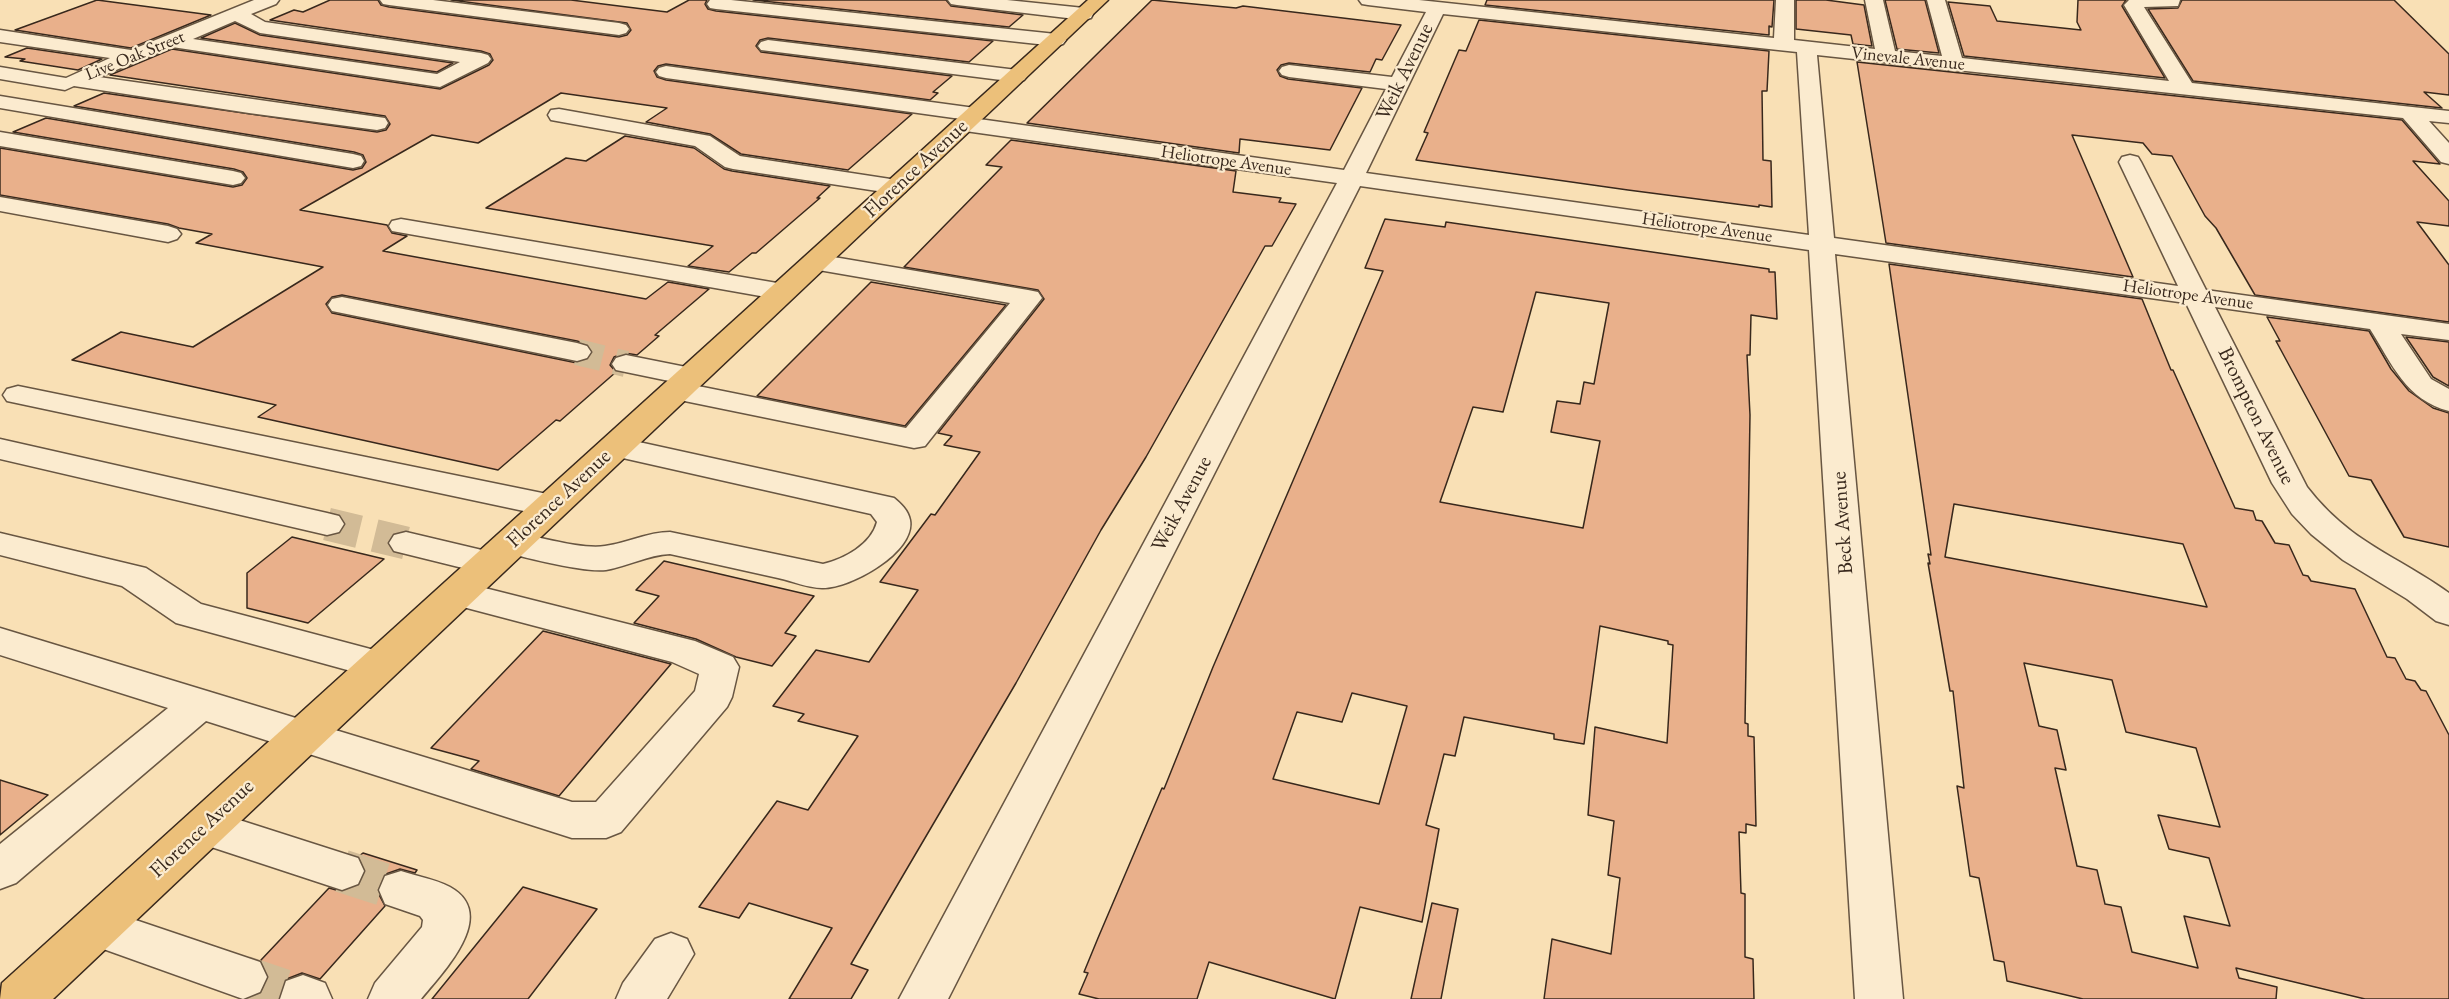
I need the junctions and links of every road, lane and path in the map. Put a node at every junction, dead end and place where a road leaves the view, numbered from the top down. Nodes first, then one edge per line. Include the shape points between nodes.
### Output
1 (217, 0) edge
2 (390, 0) edge
3 (722, 0) edge
4 (957, 0) edge
5 (1368, 0) edge
6 (1785, 0) edge
7 (1874, 0) edge
8 (1936, 0) edge
9 (2172, 2) dead end
10 (264, 3) edge
11 (1092, 7) edge
12 (1437, 8) junction
13 (236, 14) junction
14 (619, 29) dead end
15 (0, 36) edge
16 (1056, 40) junction
17 (169, 41) junction
18 (768, 46) dead end
19 (1795, 46) junction
20 (133, 56) junction
21 (1886, 56) junction
22 (1954, 64) junction
23 (1289, 71) dead end
24 (666, 72) dead end
25 (0, 73) edge
26 (1017, 76) junction
27 (70, 82) junction
28 (1399, 84) junction
29 (2185, 89) junction
30 (6, 106) edge
31 (2410, 113) junction
32 (559, 115) dead end
33 (2449, 117) edge
34 (970, 119) junction
35 (377, 123) dead end
36 (0, 139) edge
37 (2449, 157) edge
38 (353, 161) dead end
39 (2130, 162) dead end
40 (233, 178) dead end
41 (1352, 178) junction
42 (897, 187) junction
43 (0, 204) edge
44 (401, 226) dead end
45 (168, 234) dead end
46 (1821, 244) junction
47 (816, 262) junction
48 (783, 292) junction
49 (2197, 297) junction
50 (342, 305) dead end
51 (2379, 322) junction
52 (2449, 332) edge
53 (577, 352) tunnel mouth
54 (626, 363) tunnel mouth
55 (684, 384) junction
56 (18, 395) dead end
57 (2449, 402) edge
58 (616, 447) junction
59 (0, 449) edge
60 (552, 506) junction
61 (327, 524) tunnel mouth
62 (406, 543) tunnel mouth
63 (0, 544) edge
64 (501, 553) junction
65 (457, 593) junction
66 (2449, 612) edge
67 (1, 642) edge
68 (380, 665) junction
69 (201, 703) junction
70 (304, 736) junction
71 (205, 827) junction
72 (0, 870) edge
73 (342, 871) tunnel mouth
74 (400, 890) tunnel mouth
75 (97, 927) junction
76 (671, 954) dead end
77 (243, 977) tunnel mouth
78 (19, 999) edge
79 (392, 999) edge
80 (640, 999) edge
81 (923, 999) edge
82 (1879, 999) edge

1 - 10 street
2 - 14 street
3 - 16 street via 716,4
4 - 11 street
5 - 12 street, Vinevale Avenue
6 - 19 street, Beck Avenue
7 - 21 street
8 - 22 street
9 - 29 street via 2145,0 2133,5
10 - 13 street, Live Oak Street
11 - 16 main road, Florence Avenue
12 - 19 street, Vinevale Avenue via 1629,19
12 - 28 street, Weik Avenue
13 - 17 street, Live Oak Street
13 - 17 street via 260,27 481,59 440,81
15 - 20 street
16 - 26 main road, Florence Avenue
17 - 20 street, Live Oak Street
18 - 26 street
19 - 21 street, Vinevale Avenue
19 - 46 street, Beck Avenue
20 - 27 street, Live Oak Street
21 - 22 street, Vinevale Avenue
22 - 29 street, Vinevale Avenue
23 - 28 street
24 - 34 street, Heliotrope Avenue
25 - 27 street
26 - 34 main road, Florence Avenue
27 - 30 street, Live Oak Street
27 - 35 street
28 - 41 street, Weik Avenue
29 - 31 street, Vinevale Avenue
30 - 38 street
31 - 33 street, Vinevale Avenue
31 - 37 street
32 - 42 street via 702,141 733,162
34 - 41 street, Heliotrope Avenue
34 - 42 main road, Florence Avenue
36 - 40 street
39 - 49 street, Brompton Avenue
41 - 46 street, Heliotrope Avenue
41 - 81 street, Weik Avenue
42 - 47 main road, Florence Avenue
43 - 45 street
44 - 48 street
46 - 49 street, Heliotrope Avenue
46 - 82 street, Beck Avenue
47 - 48 main road, Florence Avenue
47 - 55 street via 1028,298 914,439
48 - 55 main road, Florence Avenue
49 - 51 street, Heliotrope Avenue
49 - 66 street, Brompton Avenue via 2304,509 2334,538 2408,582
50 - 53 street
51 - 52 street, Heliotrope Avenue
51 - 57 street via 2420,386
54 - 55 street
55 - 58 main road, Florence Avenue
56 - 60 street
58 - 60 main road, Florence Avenue
58 - 64 street via 882,506 892,511 893,530 869,558 846,571 823,576 670,543 655,543 607,559
59 - 61 street
60 - 64 main road, Florence Avenue
62 - 64 street
63 - 68 street via 134,577 189,614
64 - 65 main road, Florence Avenue
65 - 68 main road, Florence Avenue
65 - 70 street via 682,651 720,667 713,697 606,820 572,820
67 - 69 street
68 - 70 main road, Florence Avenue
69 - 70 street
69 - 72 street
70 - 71 main road, Florence Avenue
71 - 73 street
71 - 75 main road, Florence Avenue
74 - 79 street via 435,901 447,914 444,935
75 - 77 street
75 - 78 main road, Florence Avenue
76 - 80 street

